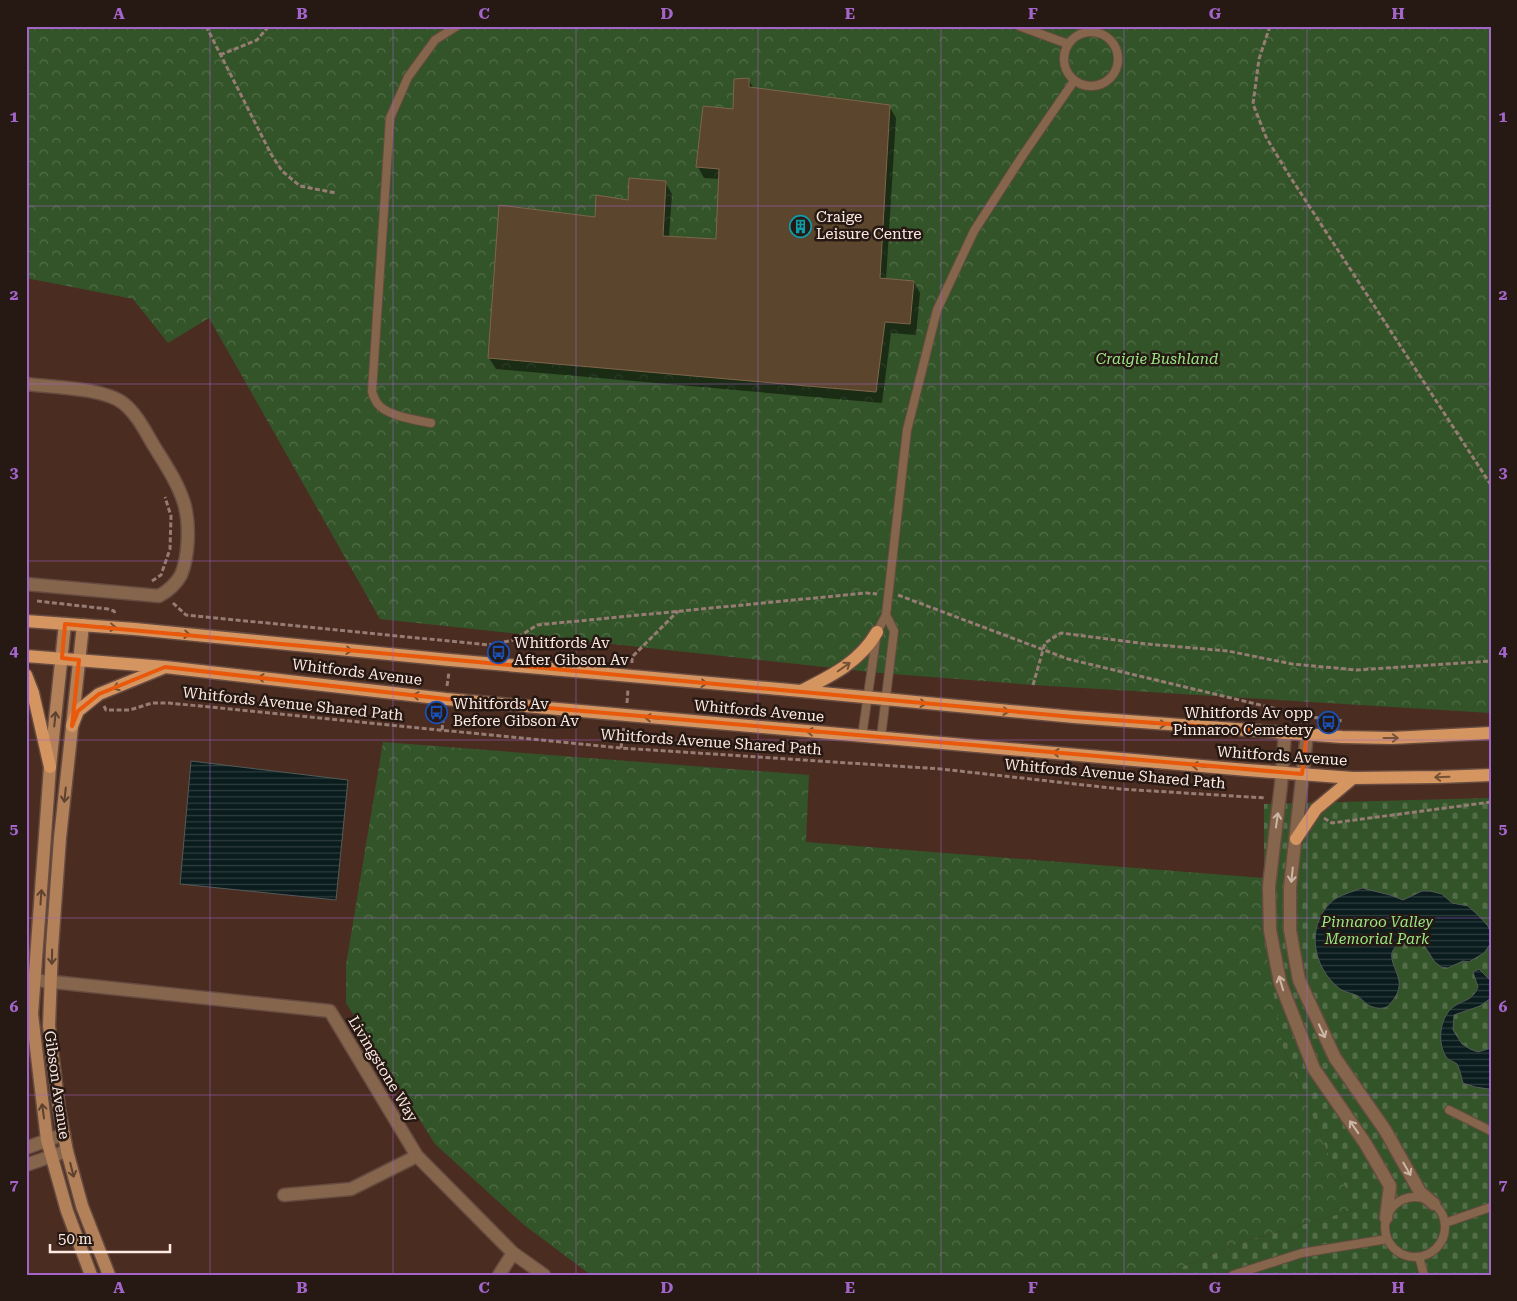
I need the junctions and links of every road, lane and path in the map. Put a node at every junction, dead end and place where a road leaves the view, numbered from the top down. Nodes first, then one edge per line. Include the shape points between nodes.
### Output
1 (206, 26) edge
2 (268, 26) edge
3 (457, 26) edge
4 (1020, 26) edge
5 (1270, 26) edge
6 (1068, 44) junction
7 (220, 54) junction
8 (1074, 81) junction
9 (336, 193) dead end
10 (26, 384) edge
11 (431, 424) dead end
12 (1491, 485) edge
13 (164, 492) dead end
14 (26, 584) edge
15 (146, 585) dead end
16 (161, 595) junction
17 (888, 596) junction
18 (35, 601) dead end
19 (678, 611) junction
20 (886, 614) junction
21 (110, 615) dead end
22 (26, 621) edge
23 (65, 624) junction
24 (83, 625) junction
25 (877, 632) junction
26 (1044, 650) junction
27 (26, 656) edge
28 (632, 657) dead end
29 (62, 658) junction
30 (79, 660) junction
31 (1491, 662) edge
32 (165, 667) junction
33 (26, 675) edge
34 (1033, 685) dead end
35 (801, 691) junction
36 (868, 698) junction
37 (885, 700) junction
38 (106, 710) dead end
39 (1346, 722) dead end
40 (72, 726) junction
41 (1285, 733) junction
42 (1491, 733) edge
43 (1307, 734) junction
44 (862, 736) junction
45 (880, 737) junction
46 (50, 767) junction
47 (1282, 773) junction
48 (1302, 774) junction
49 (1491, 775) edge
50 (1353, 778) junction
51 (1262, 798) dead end
52 (1491, 802) edge
53 (1323, 818) dead end
54 (1296, 839) junction
55 (34, 980) junction
56 (51, 982) junction
57 (1450, 1110) dead end
58 (1491, 1131) edge
59 (64, 1134) junction
60 (47, 1140) junction
61 (26, 1148) edge
62 (68, 1151) junction
63 (51, 1156) junction
64 (417, 1156) junction
65 (26, 1165) edge
66 (284, 1195) dead end
67 (1434, 1204) junction
68 (1491, 1207) edge
69 (1386, 1218) junction
70 (1445, 1223) junction
71 (1387, 1239) junction
72 (513, 1253) junction
73 (1419, 1257) junction
74 (91, 1275) edge
75 (109, 1275) edge
76 (499, 1275) edge
77 (544, 1275) edge
78 (1233, 1275) edge
79 (1424, 1275) edge

1 - 7 path
2 - 7 path via 257,40
3 - 11 lane via 435,40 424,55 408,77 390,118 372,382 372,392 378,405 402,417
4 - 6 lane
5 - 12 path via 1259,60 1253,104 1266,137
6 - 8 lane via 1064,64
6 - 8 lane via 1077,36 1099,34 1110,40 1118,61 1107,81 1096,86 1084,86
7 - 9 path via 282,171 300,186
8 - 17 lane via 974,231 937,310 907,430
10 - 16 street via 110,395 136,415 173,478 184,503 188,524 181,576
13 - 15 path via 171,516 170,549 161,574
14 - 16 street
16 - 19 path via 186,615 489,645 514,640 537,625
17 - 19 path via 866,593
17 - 20 lane
17 - 26 path via 898,595
18 - 21 path via 114,611
19 - 28 path
20 - 25 lane
20 - 37 lane via 894,631
22 - 23 main road, Whitfords Avenue
23 - 24 main road, Whitfords Avenue
23 - 29 main road, Gibson Avenue
24 - 30 main road, Gibson Avenue
24 -> 35 main road, Whitfords Avenue
35 -> 25 main road via 857,658
25 - 36 lane
26 - 31 path via 1045,644 1061,633 1228,651 1292,664 1357,670
26 - 34 path
26 - 39 path via 1068,659 1294,714
27 - 29 main road, Whitfords Avenue
29 - 30 main road, Whitfords Avenue
46 -> 29 main road, Gibson Avenue
30 - 32 main road, Whitfords Avenue
30 - 40 main road, Gibson Avenue
32 -> 40 main road via 99,694 78,710
44 -> 32 main road, Whitfords Avenue via 446,700
33 - 46 main road
35 - 36 main road, Whitfords Avenue
36 - 37 main road, Whitfords Avenue
36 - 44 lane
37 -> 41 main road, Whitfords Avenue
37 - 45 lane
38 - 51 path, Whitfords Avenue Shared Path via 130,710 152,703 169,703 621,748 941,769 1120,789
40 -> 56 main road, Gibson Avenue
41 - 43 main road, Whitfords Avenue
41 - 47 street
43 -> 42 main road, Whitfords Avenue via 1392,738
43 - 48 street
44 - 45 main road, Whitfords Avenue
47 -> 45 main road, Whitfords Avenue
55 -> 46 main road, Gibson Avenue
47 - 48 main road, Whitfords Avenue
69 -> 47 street via 1390,1186 1366,1143 1314,1069 1280,982 1270,930 1269,886
48 - 50 main road, Whitfords Avenue
48 - 54 street
49 -> 50 main road, Whitfords Avenue
50 - 54 main road via 1316,809
52 - 53 path via 1332,822
54 -> 67 street via 1290,886 1290,930 1299,980 1335,1058 1385,1130 1420,1192
55 - 56 street, Livingstone Way
60 -> 55 main road, Gibson Avenue via 33,1028
56 - 59 main road, Gibson Avenue via 49,1026
56 - 64 street, Livingstone Way via 330,1011
57 - 58 lane
59 - 60 street
59 - 62 main road, Gibson Avenue
60 - 61 street
60 - 63 main road, Gibson Avenue
62 - 63 street
62 -> 75 main road, Gibson Avenue via 82,1206
63 - 65 street
63 - 74 main road, Gibson Avenue
64 - 66 street via 351,1189
64 - 72 street, Livingstone Way
67 - 69 lane via 1416,1197 1406,1199 1391,1208
67 - 70 lane
68 - 70 lane
69 - 71 lane
70 - 73 lane via 1439,1244 1432,1252
71 - 73 lane via 1398,1252
71 - 78 lane via 1302,1252
72 - 76 street
72 - 77 street, Livingstone Way
73 - 79 lane

